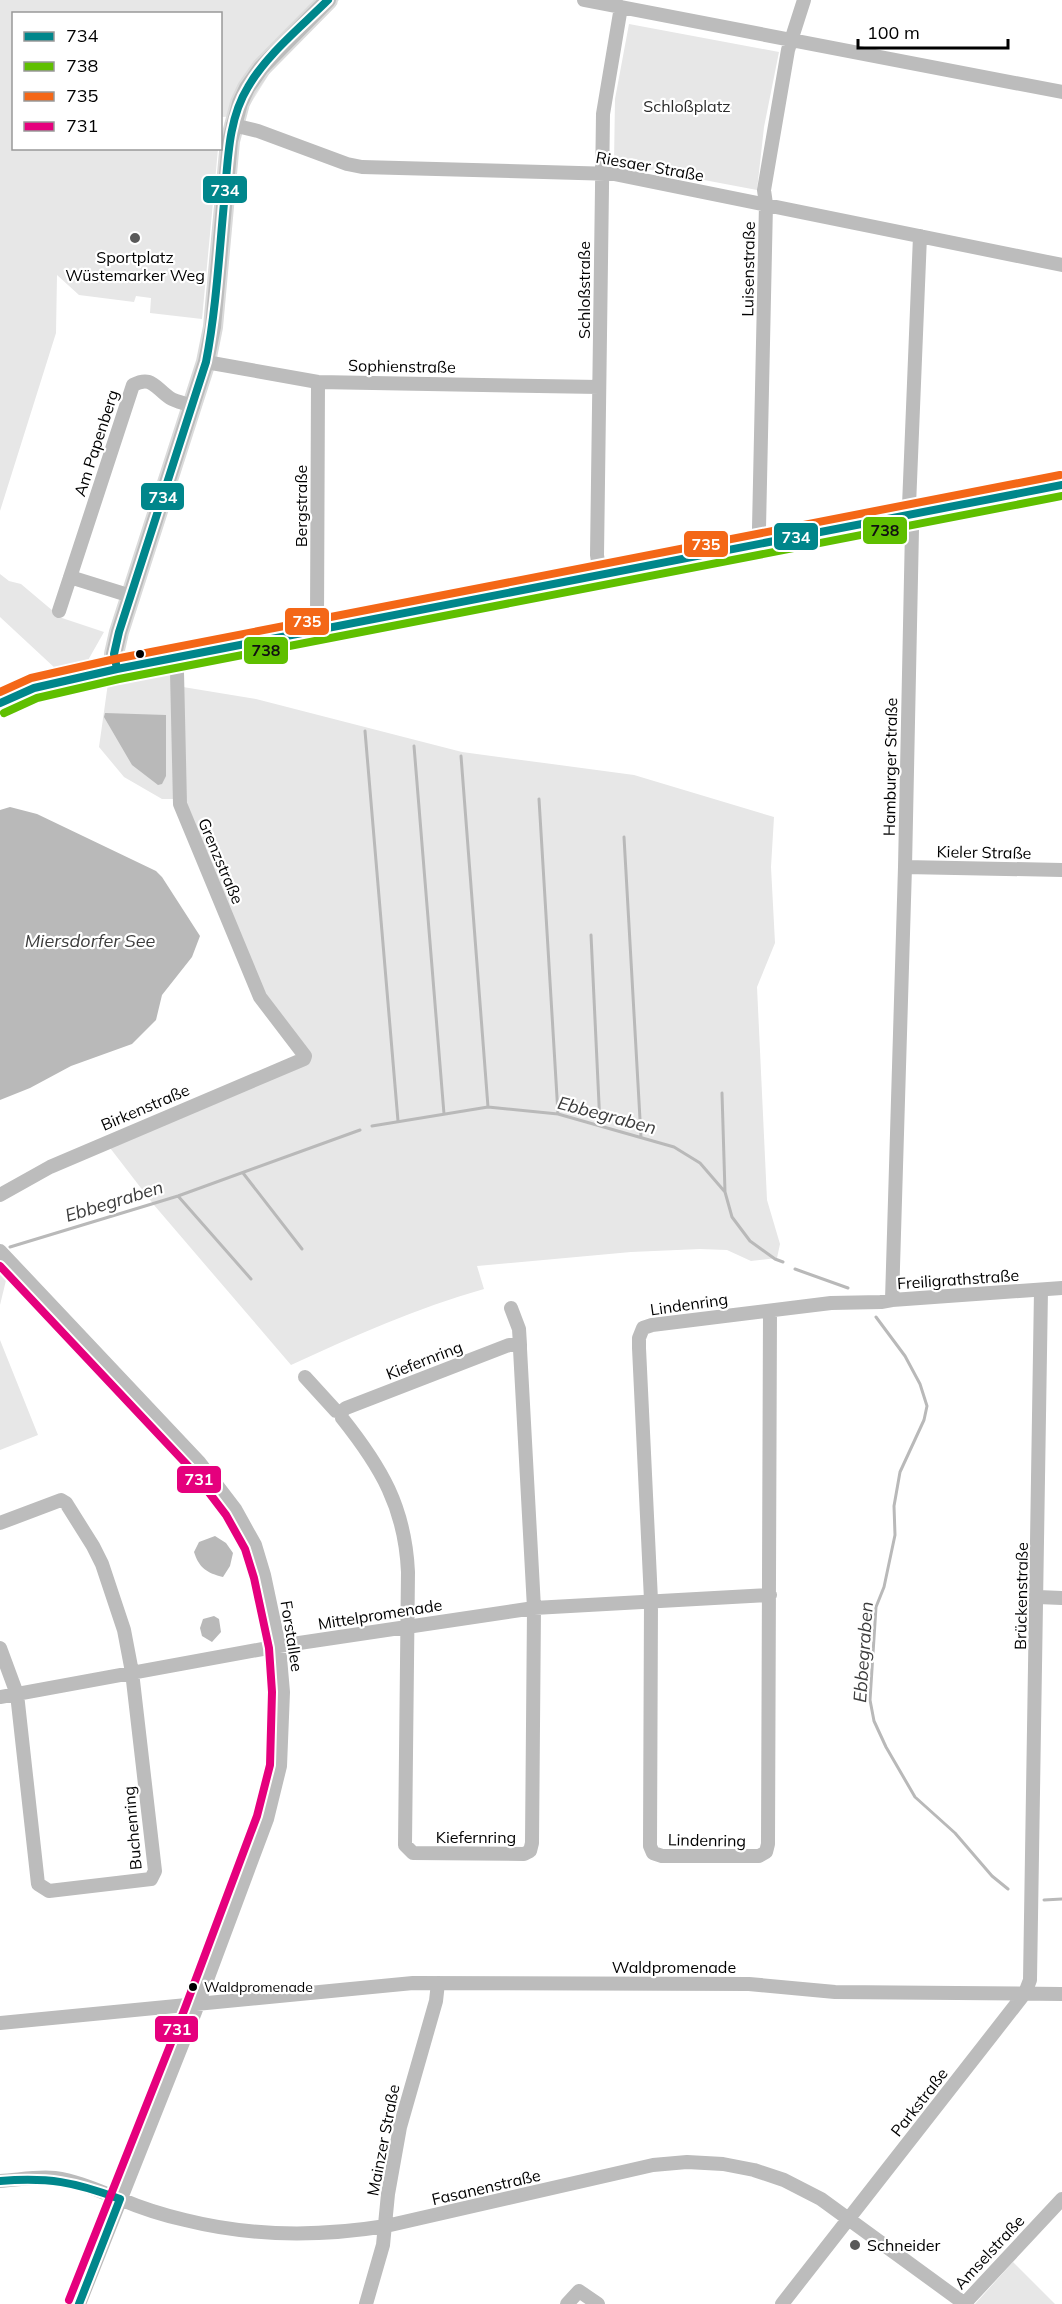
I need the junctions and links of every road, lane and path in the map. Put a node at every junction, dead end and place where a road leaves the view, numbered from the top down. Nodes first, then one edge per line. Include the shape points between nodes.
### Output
1 (328, 0) edge
2 (584, 0) edge
3 (804, 0) edge
4 (621, 7) junction
5 (793, 40) junction
6 (1062, 92) edge
7 (232, 125) junction
8 (601, 172) junction
9 (766, 204) junction
10 (920, 236) junction
11 (1062, 265) edge
12 (206, 362) junction
13 (318, 382) junction
14 (599, 387) junction
15 (193, 406) junction
16 (1062, 485) edge
17 (910, 514) junction
18 (762, 544) junction
19 (600, 575) junction
20 (70, 577) junction
21 (131, 596) junction
22 (59, 611) dead end
23 (319, 630) junction
24 (174, 658) junction
25 (117, 669) junction
26 (0, 703) edge
27 (905, 867) junction
28 (1062, 870) edge
29 (305, 1056) joint
30 (0, 1195) edge
31 (0, 1251) edge
32 (1062, 1288) edge
33 (1041, 1290) junction
34 (892, 1300) junction
35 (856, 1302) joint
36 (512, 1308) dead end
37 (770, 1311) junction
38 (520, 1345) junction
39 (305, 1377) dead end
40 (341, 1412) junction
41 (0, 1523) edge
42 (770, 1595) junction
43 (1038, 1598) junction
44 (1062, 1598) edge
45 (651, 1600) junction
46 (534, 1608) junction
47 (407, 1626) junction
48 (279, 1646) junction
49 (0, 1648) edge
50 (132, 1672) junction
51 (17, 1694) junction
52 (0, 1697) edge
53 (1032, 1903) joint
54 (438, 1983) junction
55 (1025, 1993) junction
56 (1062, 1994) edge
57 (198, 2002) junction
58 (0, 2023) edge
59 (0, 2181) edge
60 (120, 2199) junction
61 (1062, 2199) edge
62 (849, 2219) junction
63 (386, 2226) junction
64 (79, 2304) edge
65 (366, 2304) edge
66 (567, 2304) edge
67 (598, 2304) edge
68 (782, 2304) edge
69 (965, 2304) edge

1 - 7 main road via 261,68 247,88
2 - 4 street
3 - 5 street, Luisenstraße
4 - 5 street
4 - 8 street, Schloßstraße via 605,94
5 - 6 street
5 - 9 street, Luisenstraße via 788,50 764,190
7 - 8 street, Riesaer Straße via 362,167
7 - 12 main road via 213,327
8 - 9 street, Riesaer Straße
8 - 14 street, Schloßstraße
9 - 10 street, Riesaer Straße
9 - 18 street, Luisenstraße via 759,528
10 - 11 street, Riesaer Straße
10 - 17 street, Hamburger Straße
12 - 13 street, Sophienstraße
12 - 15 main road
13 - 14 street, Sophienstraße
13 - 23 street, Bergstraße
14 - 19 street, Schloßstraße
15 - 20 street, Am Papenberg via 171,399 149,381 133,385
15 - 21 main road
16 - 17 street
17 - 18 street
17 - 27 street, Hamburger Straße
18 - 19 street
19 - 23 street
20 - 21 street
20 - 22 street, Am Papenberg
21 - 25 main road via 115,647
23 - 24 street
24 - 25 street
24 - 29 street, Grenzstraße via 180,804 260,997
25 - 26 main road via 34,688
27 - 28 street, Kieler Straße
27 - 34 street, Hamburger Straße
29 - 30 street, Birkenstraße via 42,1170
31 - 48 street, Forstallee via 225,1493 260,1559
32 - 33 street, Freiligrathstraße
33 - 34 street, Freiligrathstraße
33 - 43 street, Brückenstraße
34 - 35 street, Freiligrathstraße
35 - 37 street, Lindenring
36 - 38 street, Kiefernring
37 - 42 street, Lindenring
37 - 45 street, Lindenring via 643,1328 639,1348
38 - 40 street, Kiefernring via 446,1368
38 - 46 street, Kiefernring
39 - 40 street, Kiefernring
40 - 47 street, Kiefernring via 375,1461 397,1510 407,1561
41 - 50 street, Buchenring via 56,1500 66,1503 102,1564 118,1609
42 - 45 street, Mittelpromenade
42 - 45 street, Lindenring via 768,1844 759,1856 662,1856 653,1853 650,1846
43 - 44 street
43 - 53 street, Brückenstraße
45 - 46 street, Mittelpromenade
46 - 47 street, Mittelpromenade
46 - 47 street, Kiefernring via 532,1843 530,1851 524,1854 413,1853 405,1845
47 - 48 street, Mittelpromenade
48 - 50 street, Mittelpromenade
48 - 57 street, Forstallee via 283,1719 273,1798
49 - 51 street, Buchenring
50 - 51 street, Mittelpromenade
50 - 51 street, Buchenring via 155,1871 148,1880 49,1891 38,1884
51 - 52 street, Mittelpromenade
53 - 55 street, Parkstraße via 1030,1980
54 - 55 street, Waldpromenade via 733,1984 833,1992
54 - 57 street, Waldpromenade
54 - 63 street, Mainzer Straße via 400,2127
55 - 56 street, Waldpromenade
55 - 62 street, Parkstraße
57 - 58 street, Waldpromenade
57 - 60 street, Forstallee
59 - 60 street, Fasanenstraße via 54,2178 86,2185
60 - 63 street, Fasanenstraße via 186,2221 257,2233 299,2235
60 - 64 street, Forstallee
61 - 69 street, Amselstraße
62 - 63 street, Fasanenstraße via 816,2196 770,2175 723,2164 687,2162 653,2165
62 - 68 street, Parkstraße
62 - 69 street, Amselstraße
63 - 65 street, Mainzer Straße
66 - 67 street via 579,2291

